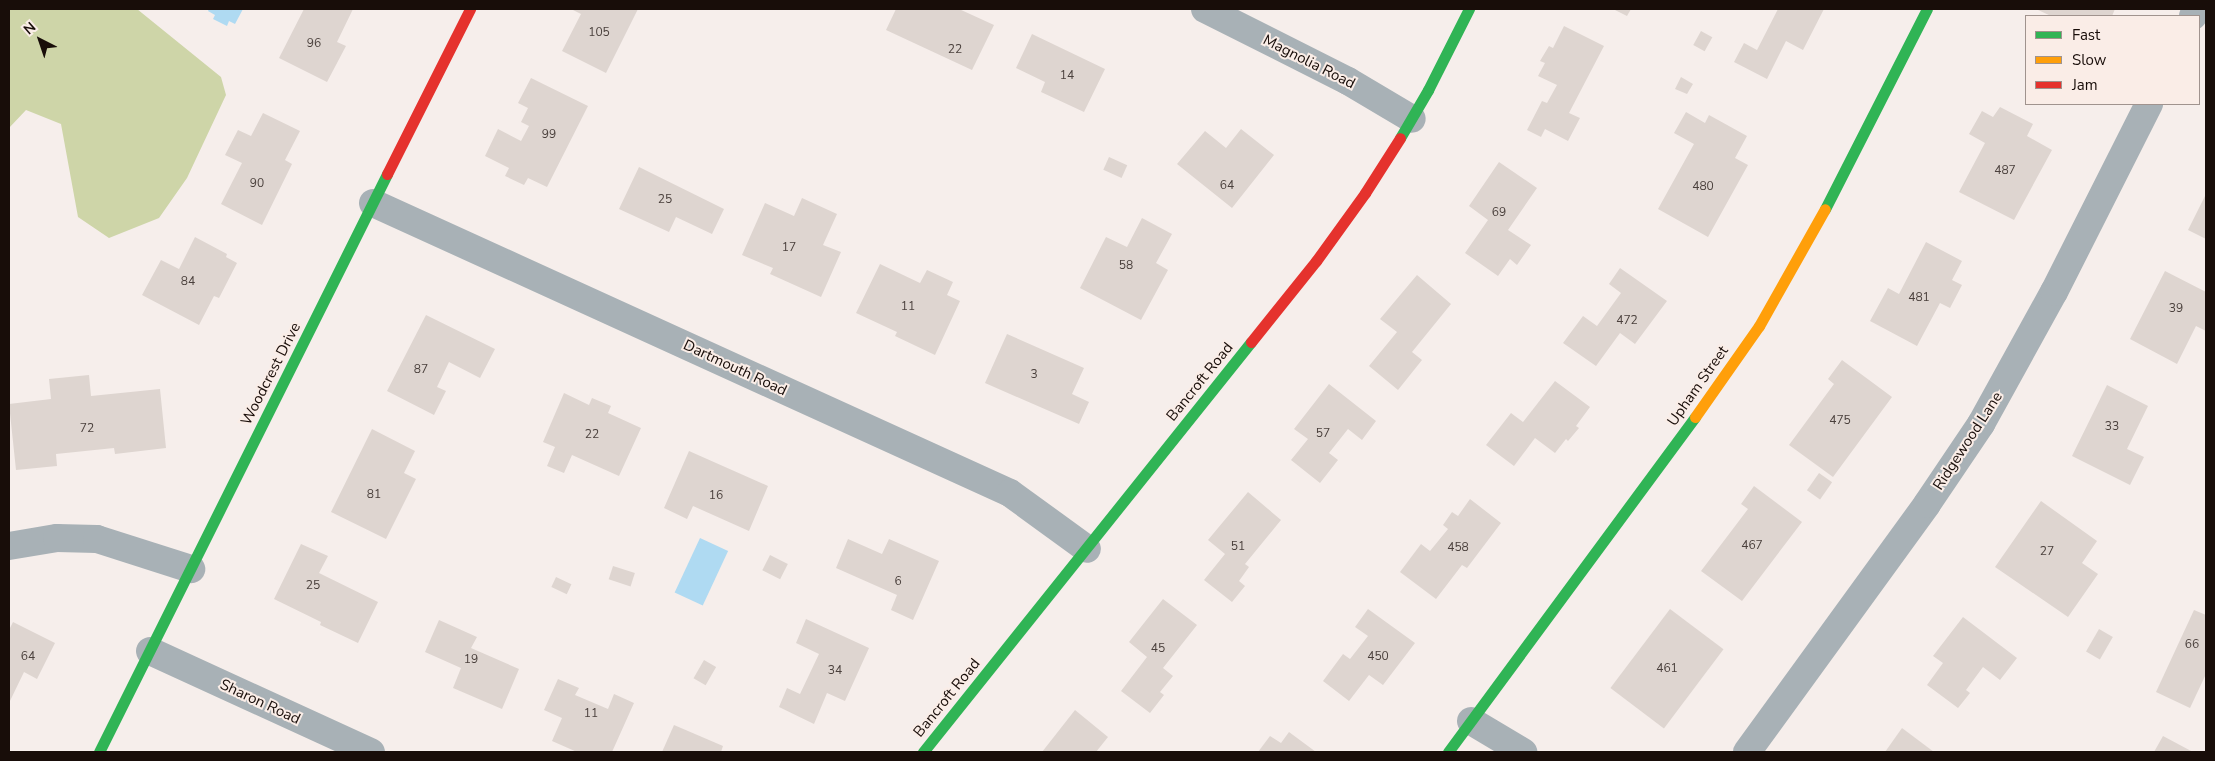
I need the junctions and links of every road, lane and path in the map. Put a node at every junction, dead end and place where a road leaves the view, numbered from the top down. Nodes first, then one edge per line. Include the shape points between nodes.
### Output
1 (470, 9) edge
2 (1205, 9) edge
3 (1470, 9) edge
4 (1927, 9) edge
5 (2148, 105) edge
6 (1412, 119) junction
7 (373, 203) junction
8 (9, 546) edge
9 (1087, 549) junction
10 (191, 569) junction
11 (150, 651) junction
12 (1471, 721) junction
13 (99, 752) edge
14 (371, 752) edge
15 (923, 752) edge
16 (1448, 752) edge
17 (1523, 752) edge
18 (1747, 752) edge

1 - 7 street, Woodcrest Drive
2 - 6 street, Magnolia Road via 1348,81
3 - 6 street, Bancroft Road
4 - 12 street, Upham Street via 1838,185 1759,326 1659,468
5 - 18 street, Ridgewood Lane via 2054,292 1981,424 1928,504
6 - 9 street, Bancroft Road via 1366,193 1316,261
7 - 9 street, Dartmouth Road via 1010,493
7 - 10 street, Woodcrest Drive
8 - 10 street via 57,538 97,539
9 - 15 street, Bancroft Road
10 - 11 street, Woodcrest Drive
11 - 13 street, Woodcrest Drive
11 - 14 street, Sharon Road
12 - 16 street, Upham Street
12 - 17 street

